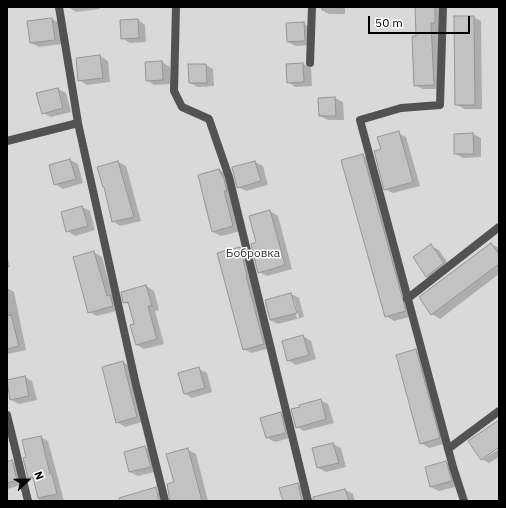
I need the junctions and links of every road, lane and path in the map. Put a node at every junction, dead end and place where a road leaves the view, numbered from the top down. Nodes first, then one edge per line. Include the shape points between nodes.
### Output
1 (60, 7) edge
2 (176, 7) edge
3 (312, 7) edge
4 (443, 7) edge
5 (310, 63) dead end
6 (78, 123) junction
7 (7, 141) edge
8 (499, 227) edge
9 (407, 299) junction
10 (499, 411) edge
11 (7, 415) edge
12 (448, 449) junction
13 (28, 501) edge
14 (165, 501) edge
15 (308, 501) edge
16 (464, 501) edge

1 - 6 street
2 - 15 street via 174,91 182,107 209,119 229,177
3 - 5 street
4 - 9 street via 440,105 401,108 360,120
6 - 7 street
6 - 14 street via 136,385
8 - 9 street
9 - 12 street
10 - 12 street
11 - 13 street
12 - 16 street

